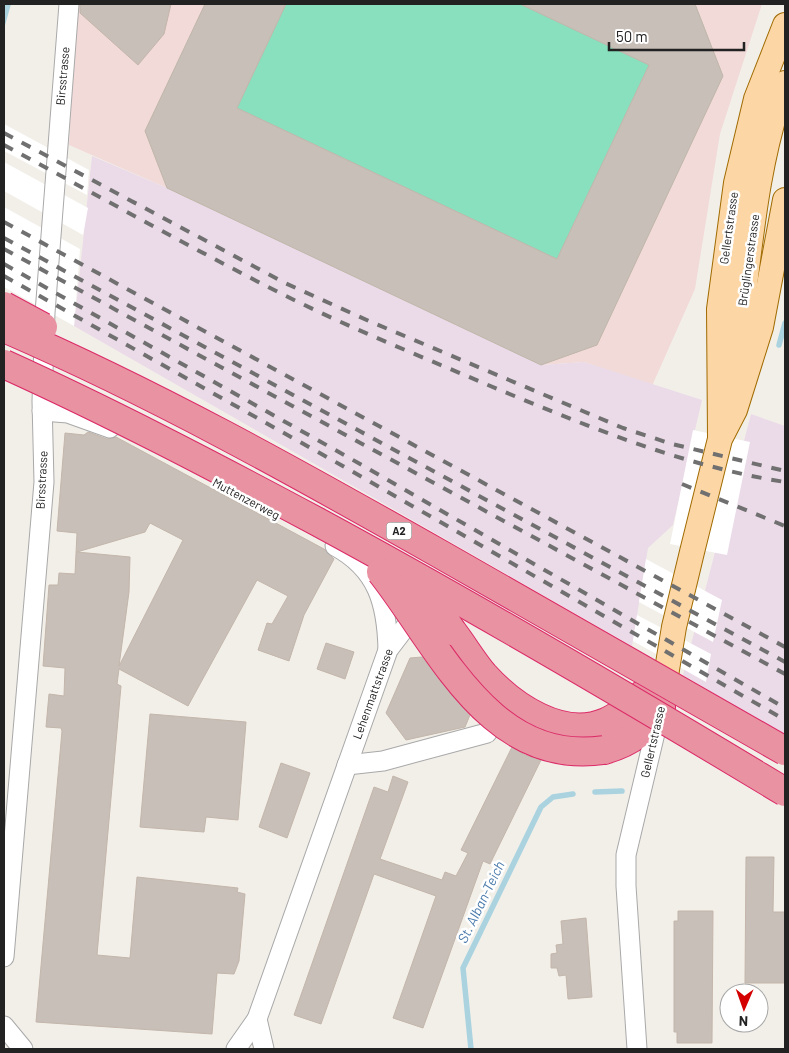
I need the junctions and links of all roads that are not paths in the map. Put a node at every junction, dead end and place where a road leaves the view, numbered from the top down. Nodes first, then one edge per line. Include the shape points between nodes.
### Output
1 (69, 4) edge
2 (785, 25) edge
3 (778, 72) edge
4 (785, 200) edge
5 (4, 306) edge
6 (4, 328) edge
7 (4, 364) edge
8 (4, 380) edge
9 (42, 411) junction
10 (720, 439) junction
11 (388, 650) junction
12 (652, 701) junction
13 (487, 733) dead end
14 (599, 738) junction
15 (785, 751) edge
16 (348, 765) junction
17 (785, 792) edge
18 (4, 957) edge
19 (257, 1019) junction
20 (4, 1026) edge
21 (23, 1049) edge
22 (236, 1049) edge
23 (264, 1049) edge
24 (637, 1049) edge

1 - 9 street, Birsstrasse via 52,201
2 - 3 main road
3 - 10 main road, Brüglingerstrasse via 773,121 759,185 737,355
4 - 10 main road via 761,326 738,402
5 - 14 highway, bridge via 328,484 377,524 483,674 506,697 546,720
6 - 15 highway, A2, bridge via 113,377 328,490
7 - 17 highway, A2, bridge via 169,442 387,560
8 - 14 highway, bridge via 130,431 343,544 381,572 470,694 500,723 532,741 561,751 583,753
9 - 11 street, Muttenzerweg via 68,413 100,423 354,556 368,570 378,590
9 - 18 street, Birsstrasse via 44,482
10 - 12 main road via 666,670
11 - 12 street, Lehenmattstrasse via 407,625 428,611 465,610 477,614 612,695
11 - 16 street, Lehenmattstrasse
12 - 14 highway via 650,726 638,735
12 - 24 street, Gellertstrasse via 640,796 625,871
13 - 16 street via 383,761
16 - 19 street, Lehenmattstrasse
19 - 22 street, Lehenmattstrasse
19 - 23 street
20 - 21 street

